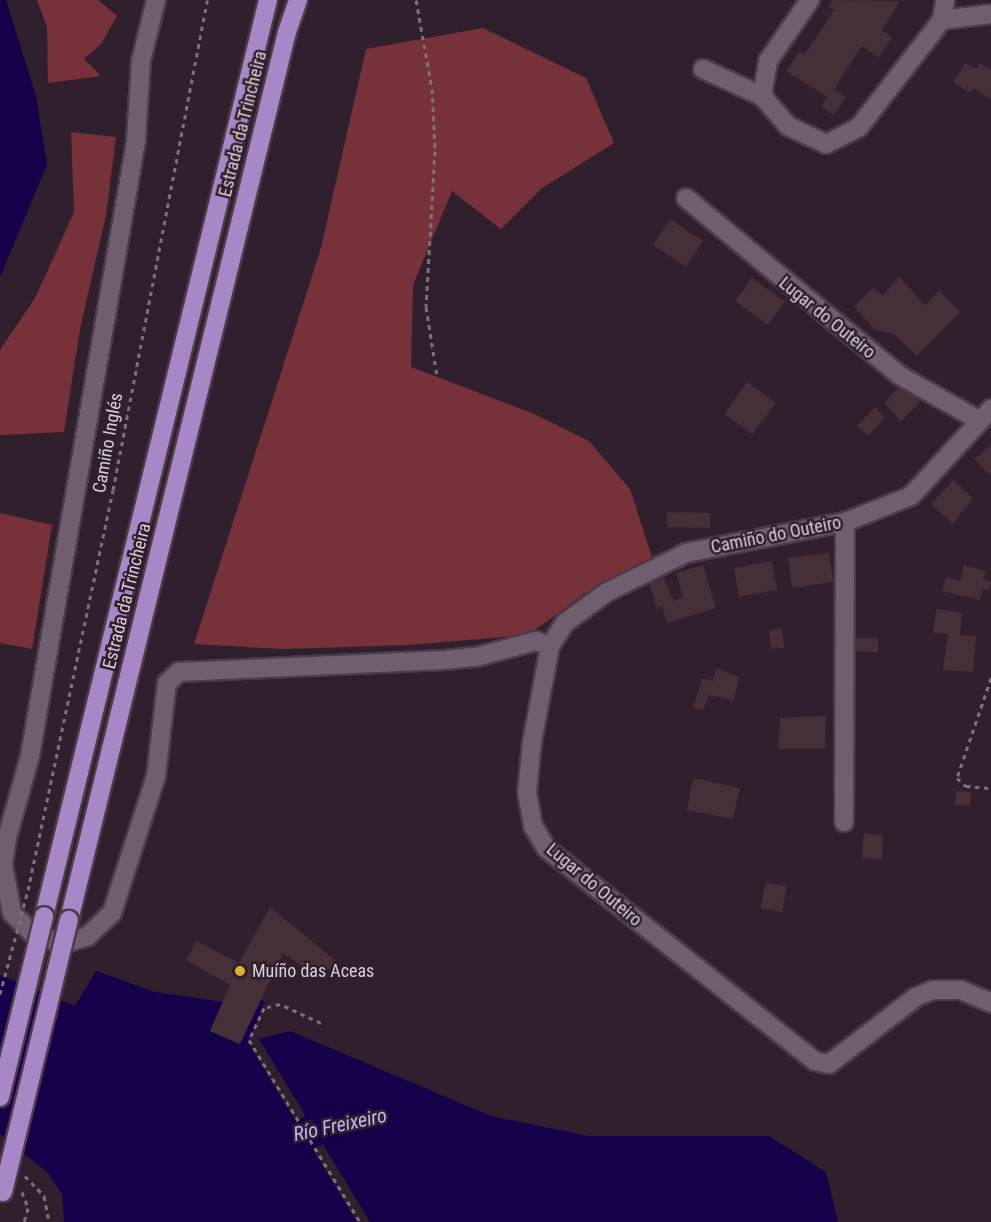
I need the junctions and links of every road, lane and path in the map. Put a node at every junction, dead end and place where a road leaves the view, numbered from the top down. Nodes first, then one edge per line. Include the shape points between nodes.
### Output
1 (156, 0) edge
2 (207, 0) edge
3 (268, 0) edge
4 (298, 0) edge
5 (417, 0) edge
6 (810, 0) edge
7 (945, 0) edge
8 (991, 14) edge
9 (942, 20) junction
10 (703, 69) dead end
11 (762, 96) junction
12 (686, 198) dead end
13 (437, 376) dead end
14 (986, 415) edge
15 (845, 522) junction
16 (550, 646) junction
17 (991, 678) edge
18 (991, 788) edge
19 (844, 822) dead end
20 (0, 994) edge
21 (985, 1000) edge
22 (321, 1023) dead end
23 (0, 1097) edge
24 (18, 1171) dead end
25 (2, 1198) edge
26 (49, 1222) edge
27 (360, 1222) edge

1 - 16 street via 141,61 134,153 32,744 4,855 12,913 33,934 54,941 88,936 112,913 156,776 171,676 195,669 276,669 476,657 536,641
2 - 20 path, Camiño Inglés, bridge via 113,490 28,890
3 - 23 highway, Estrada da Trincheira, bridge
4 - 25 highway, Estrada da Trincheira, bridge
5 - 13 path via 432,89 435,151 426,307
6 - 11 street via 768,62
7 - 9 street
8 - 9 street
9 - 11 street via 859,127 826,144 788,126
10 - 11 street
12 - 14 street, Lugar do Outeiro via 899,375
14 - 15 street, Camiño do Outeiro via 911,496
15 - 16 street, Camiño do Outeiro via 686,553 607,592 565,623
15 - 19 street
16 - 21 street, Lugar do Outeiro via 527,792 533,826 546,848 564,864 822,1065 829,1064 916,997 933,990 948,987
17 - 18 path via 957,778 966,786
22 - 27 path via 280,1004 264,1008 249,1040
24 - 26 path via 44,1196

